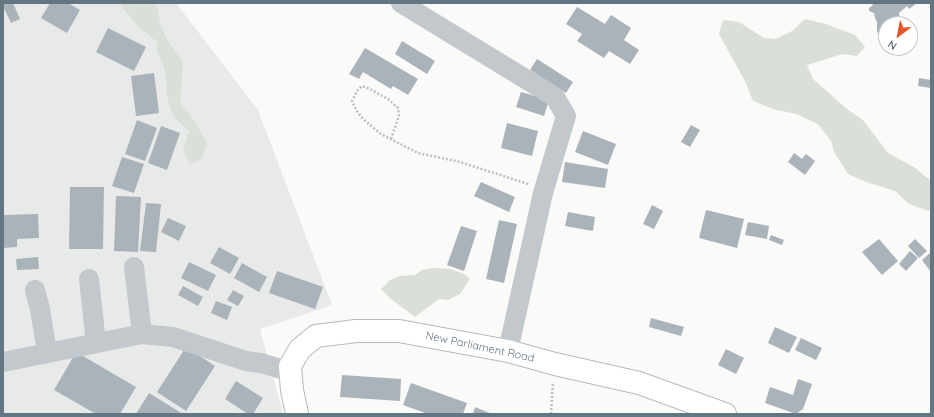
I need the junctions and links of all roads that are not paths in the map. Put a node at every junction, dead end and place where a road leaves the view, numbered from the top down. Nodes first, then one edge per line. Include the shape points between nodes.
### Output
1 (401, 3) edge
2 (134, 267) dead end
3 (89, 278) dead end
4 (35, 290) dead end
5 (142, 334) junction
6 (96, 343) junction
7 (508, 351) junction
8 (47, 352) junction
9 (3, 362) edge
10 (291, 372) junction
11 (297, 414) edge
12 (725, 414) edge

1 - 7 street via 555,97 566,116 544,191
2 - 5 street
3 - 6 street
4 - 8 street
5 - 6 street
5 - 10 street via 173,337 246,361
6 - 8 street
7 - 10 main road, New Parliament Road via 399,332 356,330 316,336 300,349 290,366
7 - 12 main road, New Parliament Road via 639,383
8 - 9 street
10 - 11 main road, New Parliament Road

